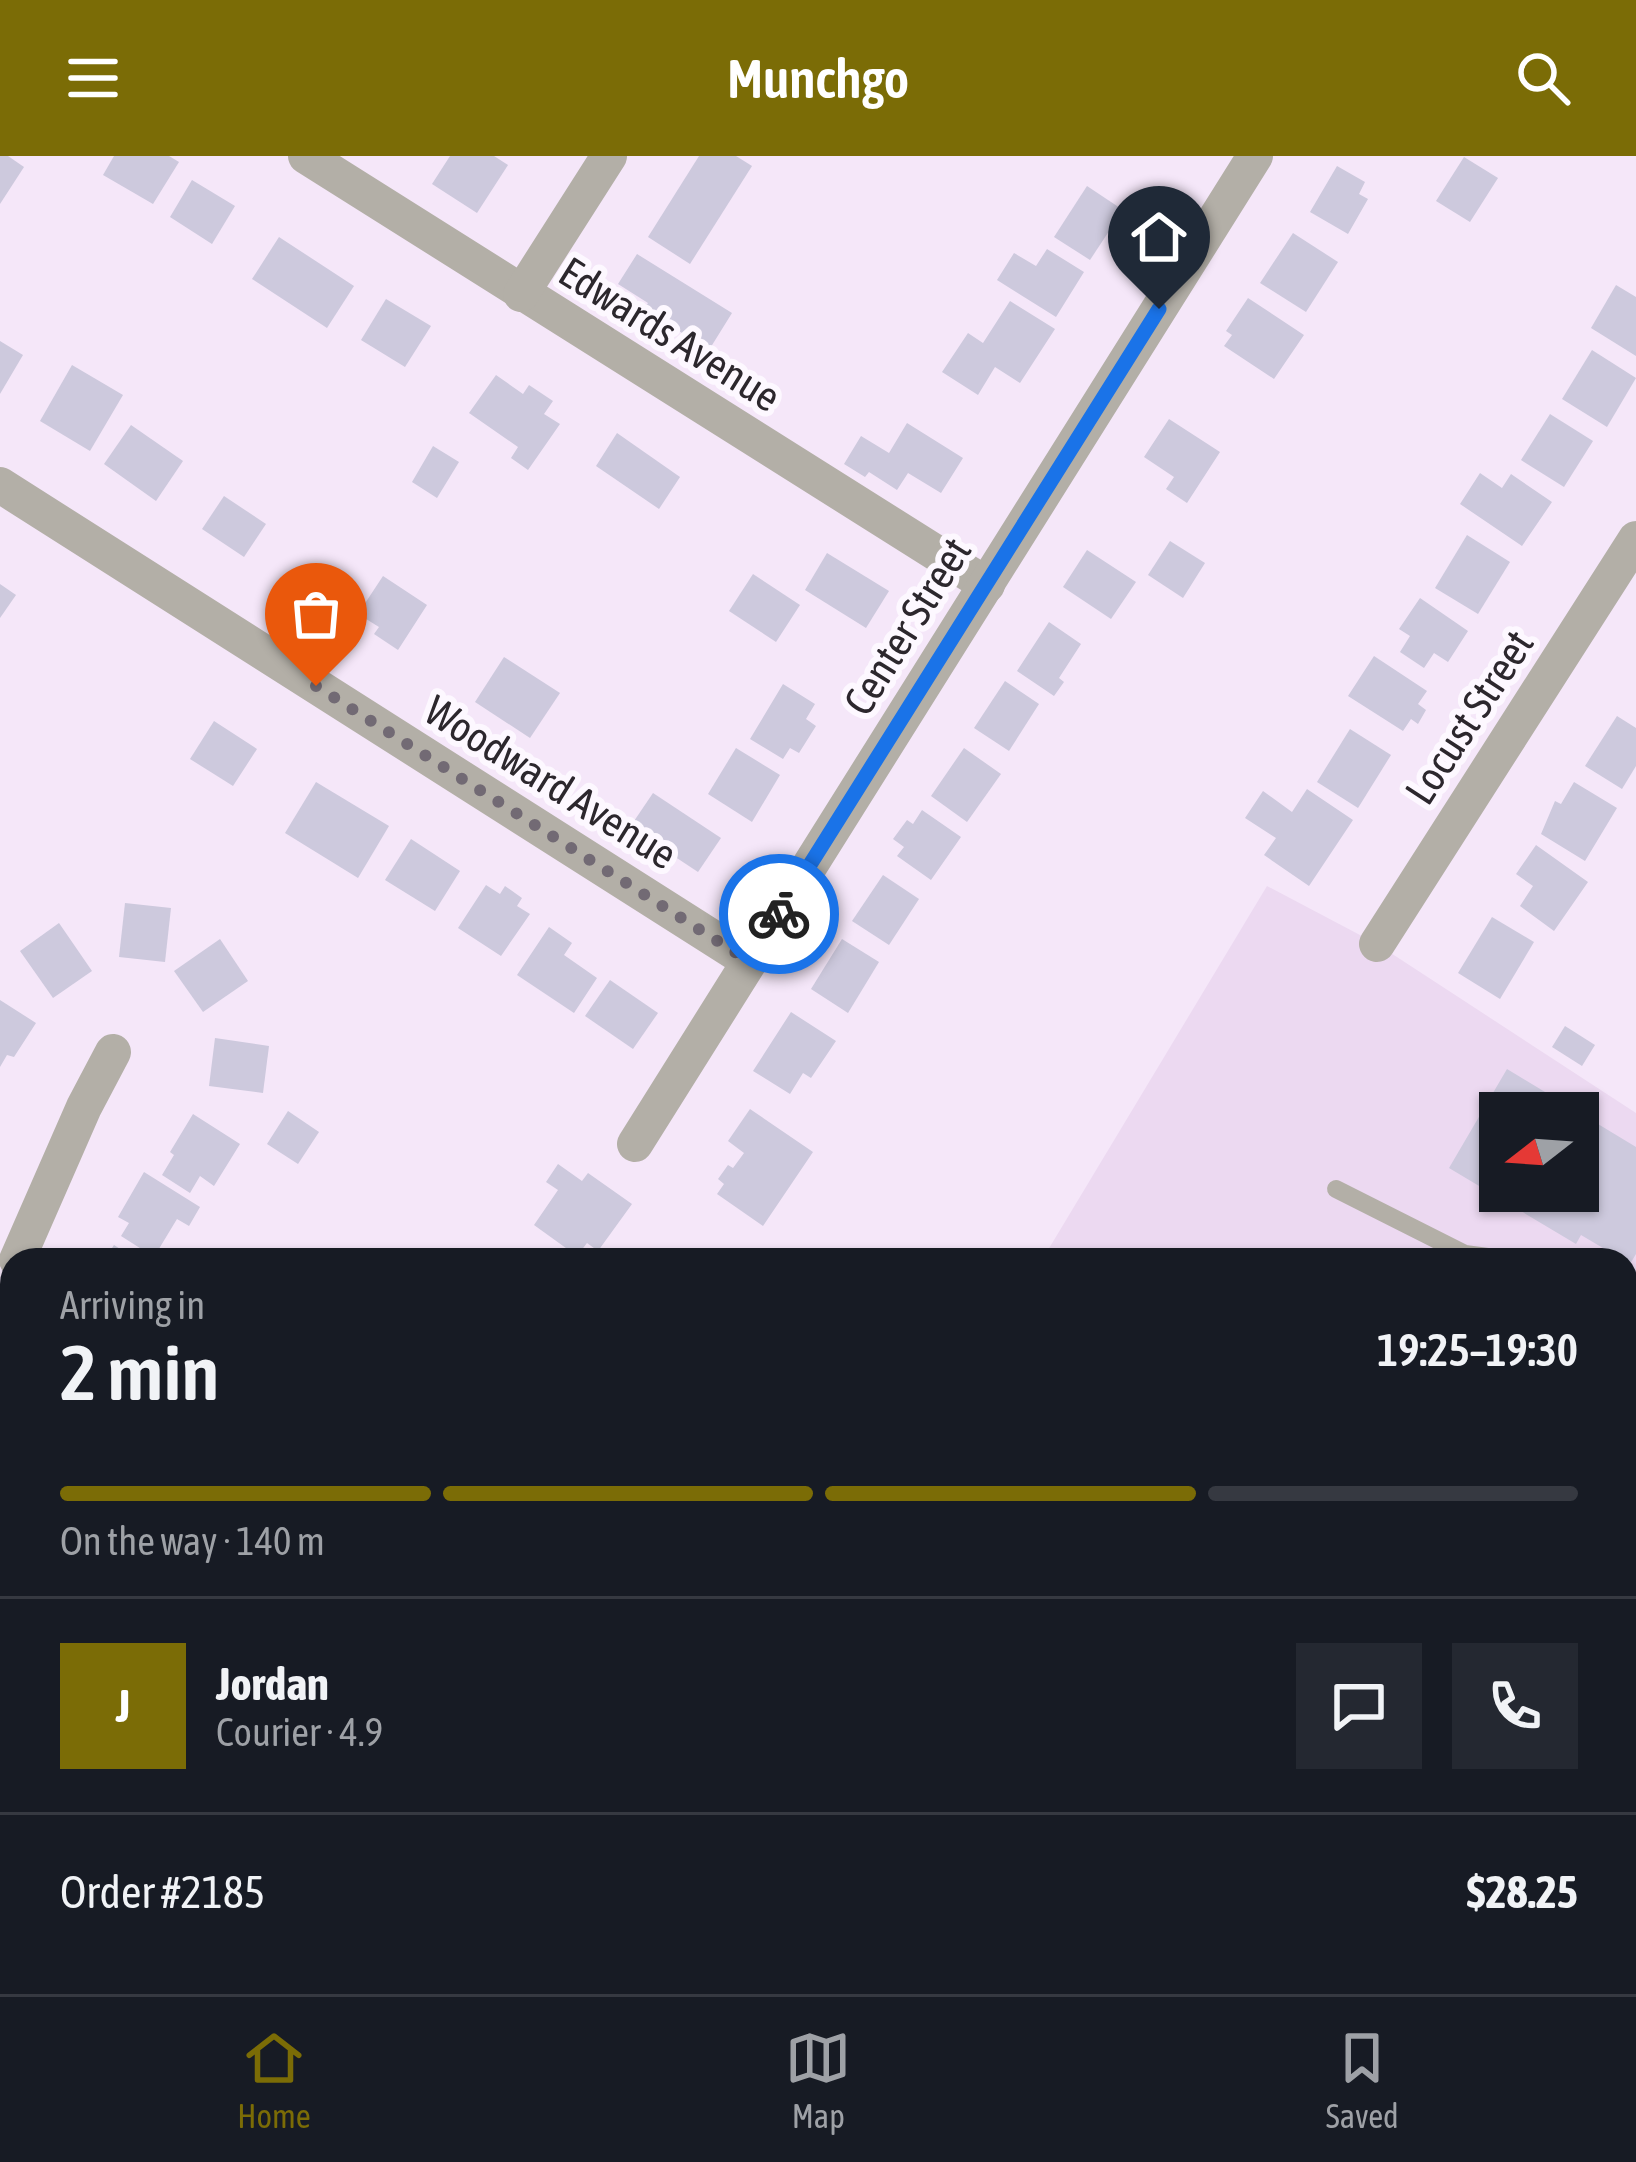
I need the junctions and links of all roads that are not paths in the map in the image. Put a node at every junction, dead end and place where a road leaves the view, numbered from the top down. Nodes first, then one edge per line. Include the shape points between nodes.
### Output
1 (307, 156) edge
2 (609, 156) edge
3 (1255, 156) edge
4 (521, 294) junction
5 (0, 485) edge
6 (1636, 539) edge
7 (987, 585) junction
8 (1377, 944) dead end
9 (749, 961) junction
10 (113, 1052) dead end
11 (635, 1144) dead end
12 (1336, 1189) dead end
13 (22, 1248) edge
14 (1447, 1248) edge

1 - 4 street, Edwards Avenue
2 - 4 street
3 - 7 street, Center Street
4 - 7 street, Edwards Avenue
5 - 9 street, Woodward Avenue
6 - 8 street, Locust Street
7 - 9 street, Center Street
9 - 11 street, Center Street
10 - 13 street
12 - 14 lane

